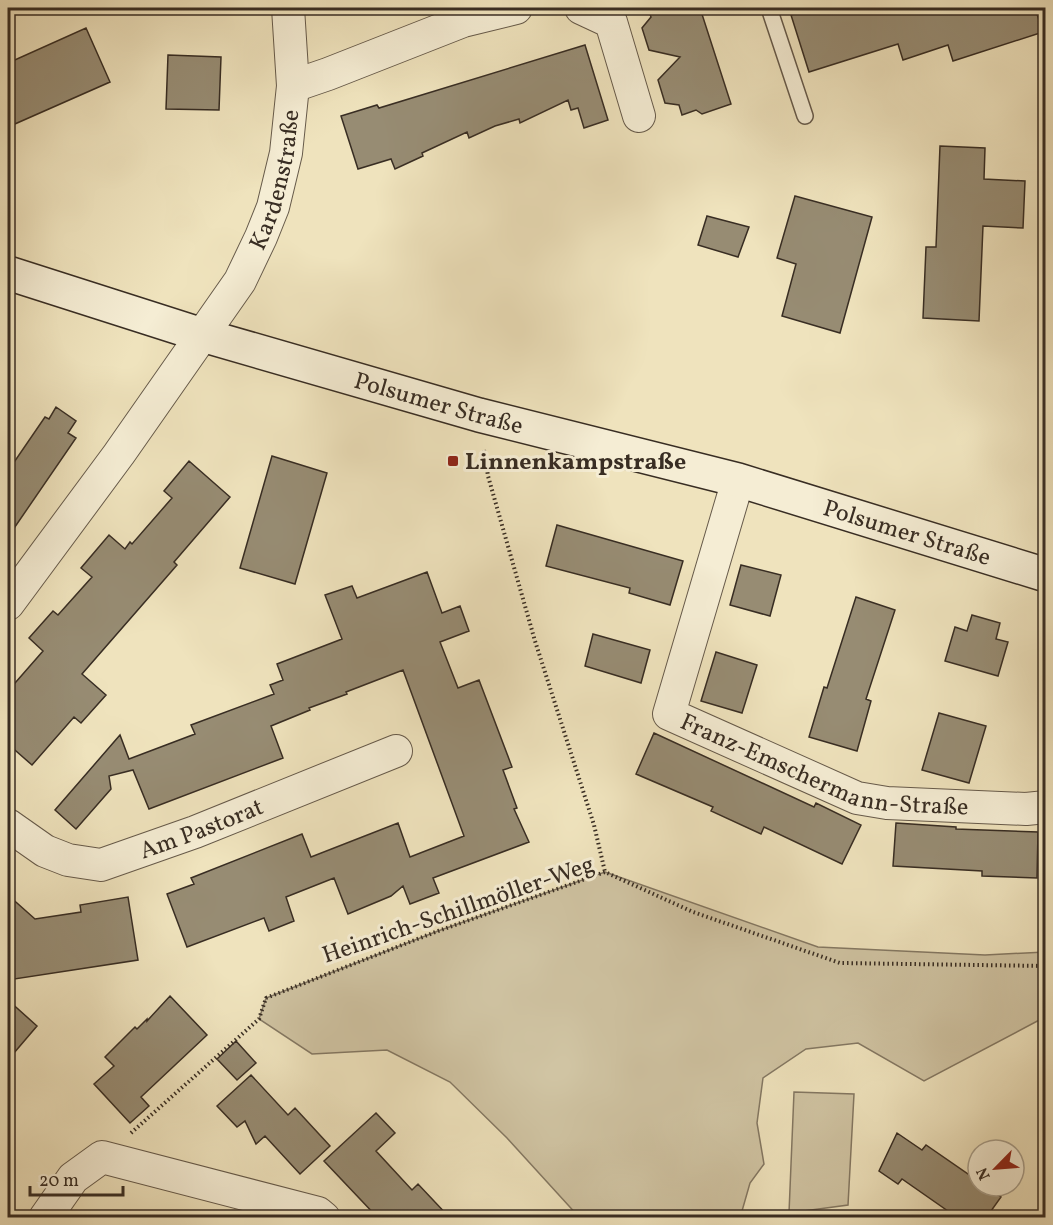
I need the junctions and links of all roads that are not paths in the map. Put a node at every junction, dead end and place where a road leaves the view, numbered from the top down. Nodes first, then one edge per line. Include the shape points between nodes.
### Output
1 (288, 8) edge
2 (516, 8) edge
3 (581, 8) edge
4 (770, 8) edge
5 (293, 86) junction
6 (639, 116) dead end
7 (805, 116) dead end
8 (8, 273) edge
9 (202, 336) junction
10 (738, 480) junction
11 (1046, 575) edge
12 (8, 604) edge
13 (396, 752) dead end
14 (1046, 807) edge
15 (8, 825) edge
16 (45, 1218) edge
17 (324, 1218) edge

1 - 5 street, Kardenstraße
2 - 5 street via 464,21
3 - 6 street via 611,22
4 - 7 lane
5 - 9 street, Kardenstraße via 286,153 273,207 240,281
8 - 9 main road, Polsumer Straße
9 - 10 main road, Polsumer Straße via 479,415
9 - 12 street
10 - 11 main road, Polsumer Straße
10 - 14 street, Franz-Emschermann-Straße via 669,714 857,798 899,804
13 - 15 street, Am Pastorat via 101,865 68,860 45,851
16 - 17 street via 73,1178 102,1157 318,1213

